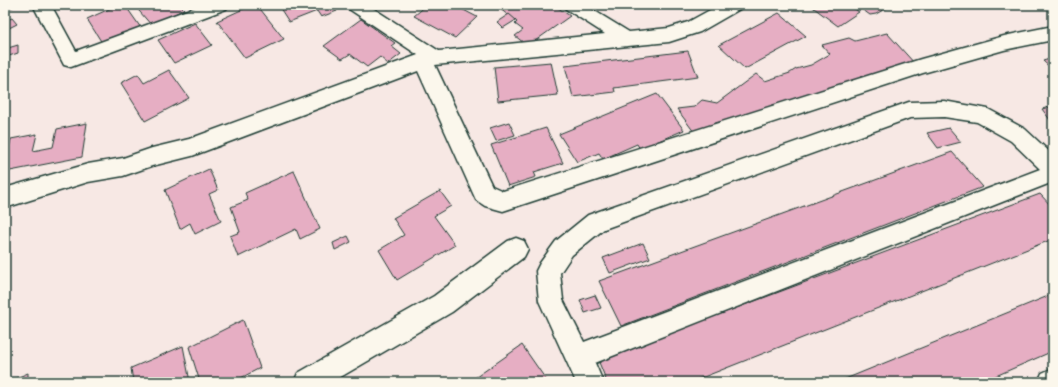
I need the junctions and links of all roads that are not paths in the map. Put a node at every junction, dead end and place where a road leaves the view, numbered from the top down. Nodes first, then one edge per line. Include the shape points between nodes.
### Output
1 (42, 5) edge
2 (220, 5) edge
3 (355, 5) edge
4 (572, 5) edge
5 (734, 5) edge
6 (1053, 33) edge
7 (626, 39) junction
8 (429, 60) junction
9 (1053, 168) edge
10 (1053, 173) edge
11 (5, 198) edge
12 (516, 249) dead end
13 (578, 357) junction
14 (307, 382) edge
15 (590, 382) edge

1 - 2 street via 71,60
3 - 8 street
4 - 7 street
5 - 7 street via 694,27 669,35
6 - 8 street via 1004,43 921,66 503,201 493,199 484,192
7 - 8 street
8 - 11 street via 192,147 152,156 123,167 88,173
9 - 13 street via 1018,135 981,115 944,110 909,110 596,222 564,248 548,271 551,301
10 - 13 street
12 - 14 street via 443,304
13 - 15 street

